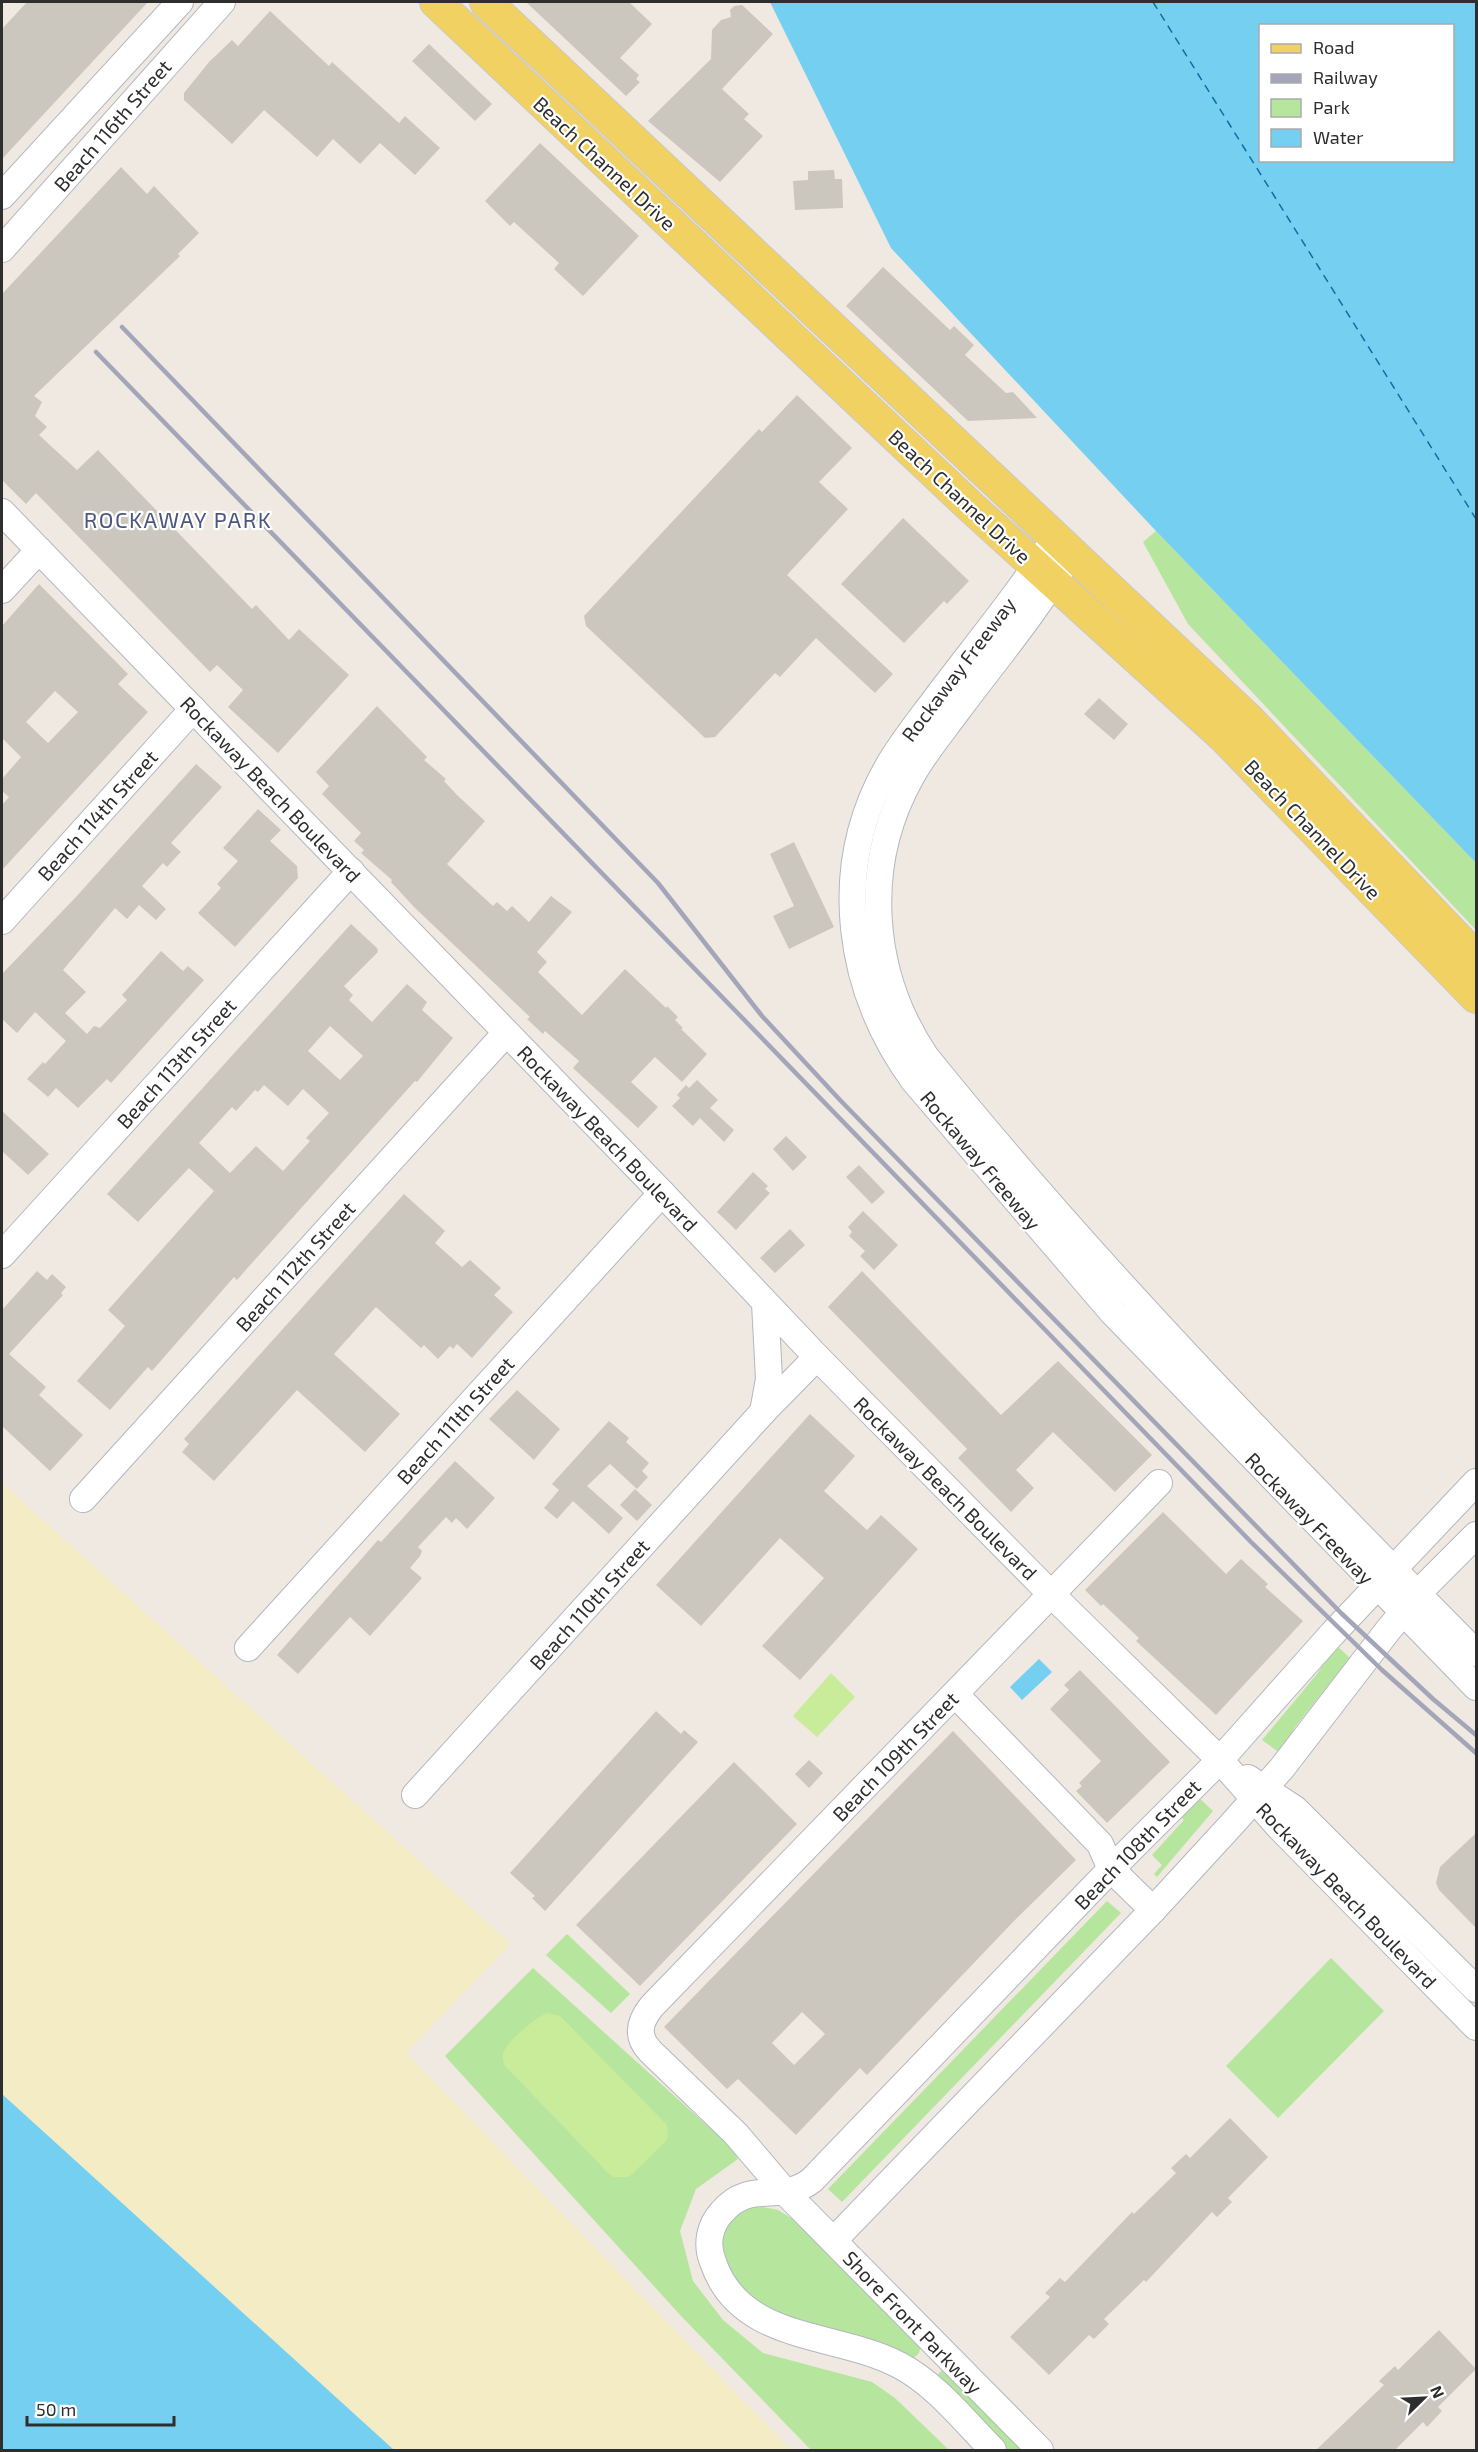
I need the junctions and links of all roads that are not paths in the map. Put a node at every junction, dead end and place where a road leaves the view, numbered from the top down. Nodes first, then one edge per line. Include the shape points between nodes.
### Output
1 (180, 2) edge
2 (222, 2) edge
3 (436, 2) edge
4 (486, 2) edge
5 (2, 196) edge
6 (2, 249) edge
7 (2, 512) edge
8 (1064, 543) junction
9 (39, 550) junction
10 (1044, 575) junction
11 (2, 590) edge
12 (193, 709) junction
13 (351, 871) junction
14 (2, 921) edge
15 (1476, 958) edge
16 (1476, 997) edge
17 (506, 1033) junction
18 (662, 1193) junction
19 (2, 1255) edge
20 (765, 1303) junction
21 (817, 1357) junction
22 (763, 1412) junction
23 (1476, 1482) edge
24 (1159, 1483) dead end
25 (83, 1499) dead end
26 (1476, 1534) edge
27 (1385, 1577) junction
28 (1051, 1594) junction
29 (1411, 1603) junction
30 (248, 1648) dead end
31 (1476, 1653) edge
32 (1476, 1687) edge
33 (955, 1694) junction
34 (1220, 1760) junction
35 (1258, 1793) junction
36 (415, 1795) dead end
37 (1111, 1869) junction
38 (1154, 1910) junction
39 (1476, 1989) edge
40 (1476, 2027) edge
41 (639, 2033) joint
42 (787, 2194) junction
43 (834, 2240) junction
44 (993, 2451) edge
45 (1040, 2451) edge

1 - 5 street, Beach 116th Street
2 - 6 street, Beach 116th Street
3 - 10 main road, Beach Channel Drive
4 - 8 main road, Beach Channel Drive
7 - 9 street, Rockaway Beach Boulevard
8 - 10 street, Rockaway Freeway
8 - 15 main road, Beach Channel Drive via 1268,739
9 - 11 street
9 - 12 street, Rockaway Beach Boulevard
10 - 16 main road, Beach Channel Drive via 1238,751
10 - 27 street, Rockaway Freeway via 902,744 871,803 859,847 853,904 855,942 869,1000 883,1034 902,1064 1018,1204 1161,1365
12 - 13 street, Rockaway Beach Boulevard
12 - 14 street, Beach 114th Street
13 - 17 street, Rockaway Beach Boulevard
13 - 19 street, Beach 113th Street
17 - 18 street, Rockaway Beach Boulevard
17 - 25 street, Beach 112th Street
18 - 20 street, Rockaway Beach Boulevard
18 - 30 street, Beach 111th Street
20 - 21 street, Rockaway Beach Boulevard
20 - 22 street via 769,1379
21 - 22 street, Beach 110th Street
21 - 28 street, Rockaway Beach Boulevard
22 - 36 street, Beach 110th Street
23 - 27 street, Beach 108th Street
24 - 28 street, Beach 109th Street
26 - 29 street
27 - 29 street, Rockaway Freeway
27 - 34 street, Beach 108th Street
28 - 33 street, Beach 109th Street
28 - 34 street, Rockaway Beach Boulevard
29 - 31 street, Rockaway Freeway
29 - 32 street, Rockaway Freeway
29 - 35 street via 1282,1768
33 - 37 street via 1100,1844
33 - 41 street, Beach 109th Street via 652,2006
34 - 35 street, Rockaway Beach Boulevard
34 - 37 street, Beach 108th Street
35 - 38 street
35 - 39 street, Rockaway Beach Boulevard via 1295,1809
35 - 40 street, Rockaway Beach Boulevard
37 - 38 street
37 - 42 street, Beach 108th Street via 812,2180
38 - 43 street
41 - 42 street, Shore Front Parkway via 646,2047 736,2134
42 - 43 street, Shore Front Parkway
42 - 44 street, Shore Front Parkway via 764,2191 743,2195 716,2220 709,2239 710,2250 726,2287 751,2313 778,2328 853,2347 902,2366 941,2398
43 - 45 street, Shore Front Parkway

